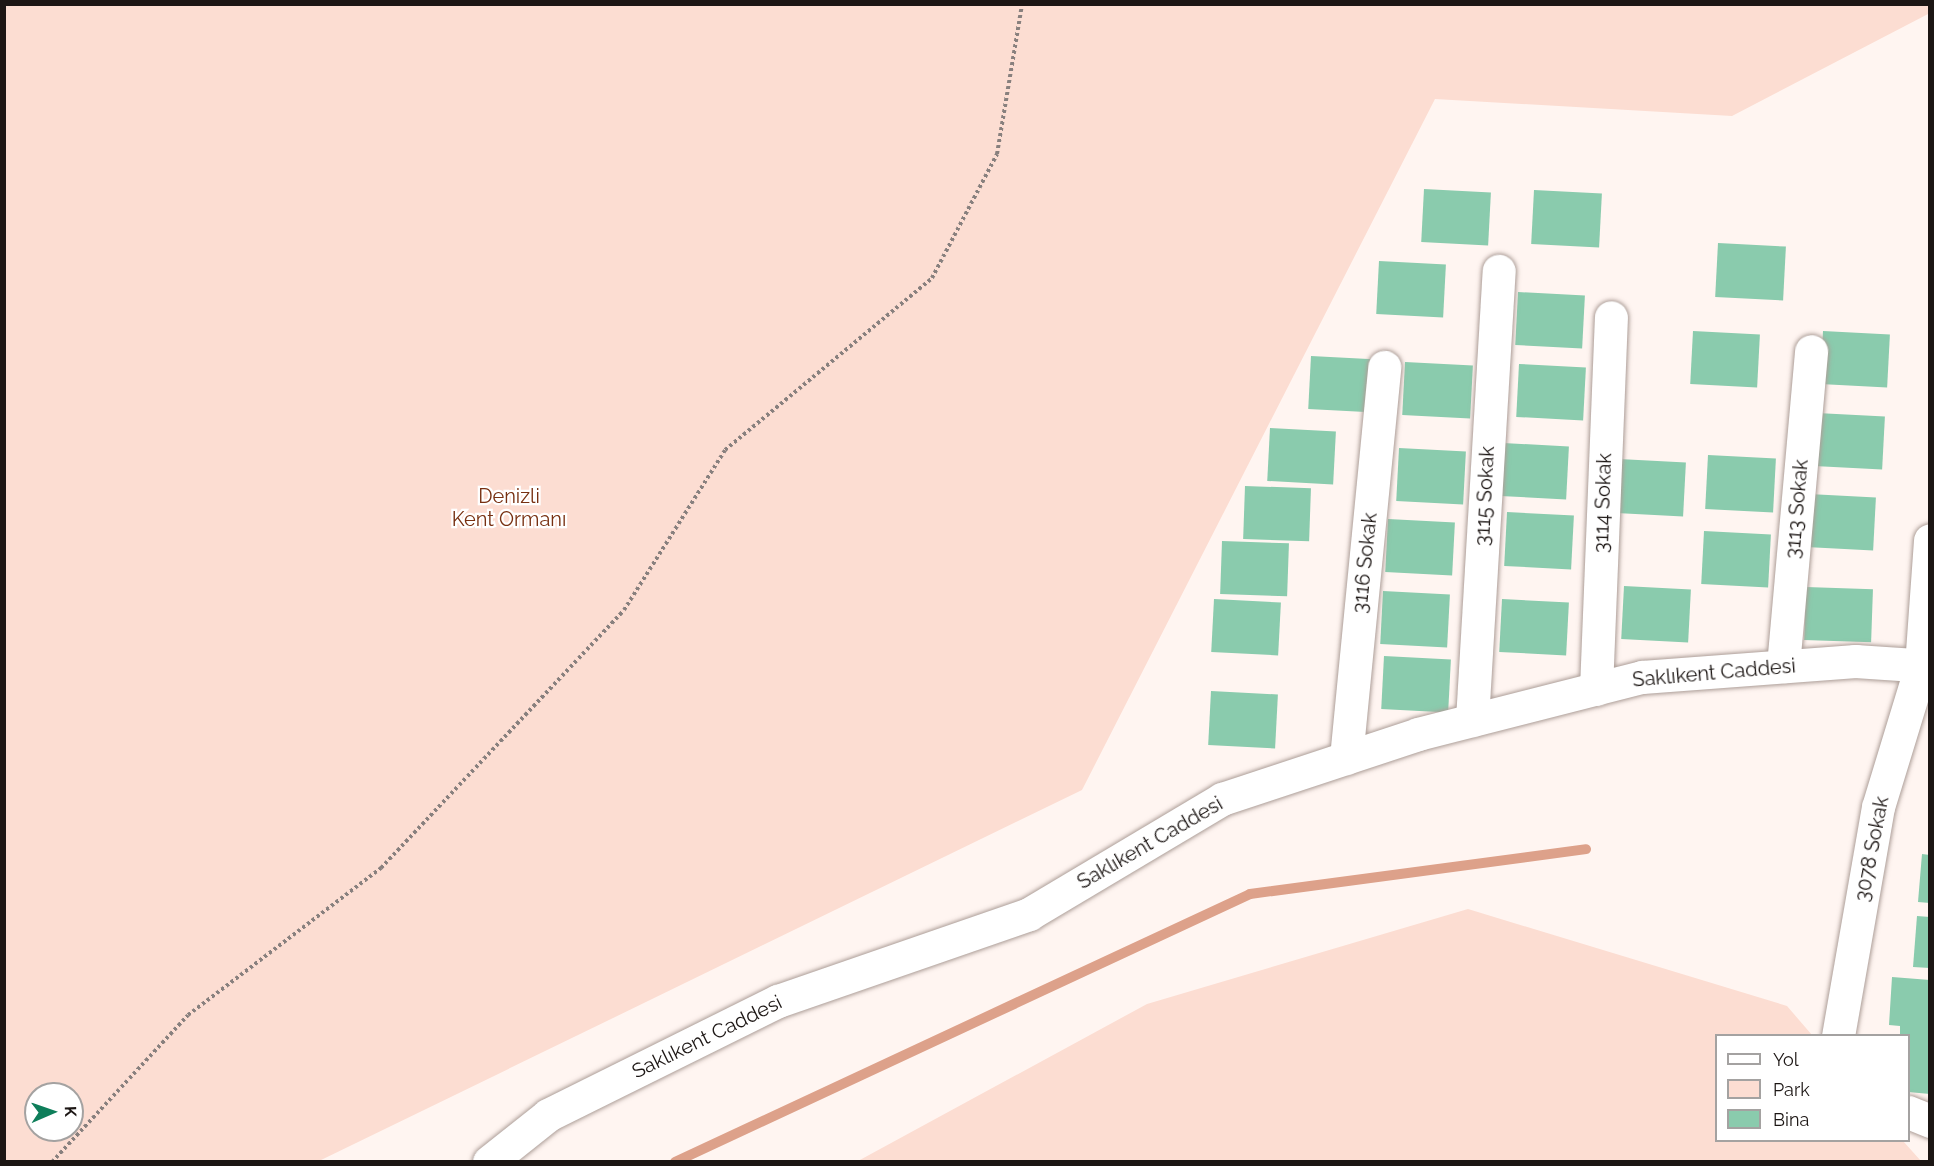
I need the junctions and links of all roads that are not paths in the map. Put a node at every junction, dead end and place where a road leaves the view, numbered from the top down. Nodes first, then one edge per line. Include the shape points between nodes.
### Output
1 (1499, 271) dead end
2 (1611, 317) dead end
3 (1811, 351) dead end
4 (1384, 367) dead end
5 (1929, 540) edge
6 (1783, 666) junction
7 (1925, 666) edge
8 (1596, 689) junction
9 (1472, 720) junction
10 (1346, 758) junction
11 (1838, 1034) edge
12 (1910, 1113) edge
13 (1929, 1121) edge
14 (489, 1161) edge

1 - 9 street, 3115 Sokak
2 - 8 street, 3114 Sokak
3 - 6 street, 3113 Sokak
4 - 10 street, 3116 Sokak
5 - 7 street, 3078 Sokak
6 - 7 street, Saklıkent Caddesi via 1855,661
6 - 8 street, Saklıkent Caddesi via 1642,677
7 - 11 street, 3078 Sokak via 1878,807
8 - 9 street, Saklıkent Caddesi
9 - 10 street, Saklıkent Caddesi
10 - 14 street, Saklıkent Caddesi via 1222,799 1029,914 778,1001 548,1114
12 - 13 street

